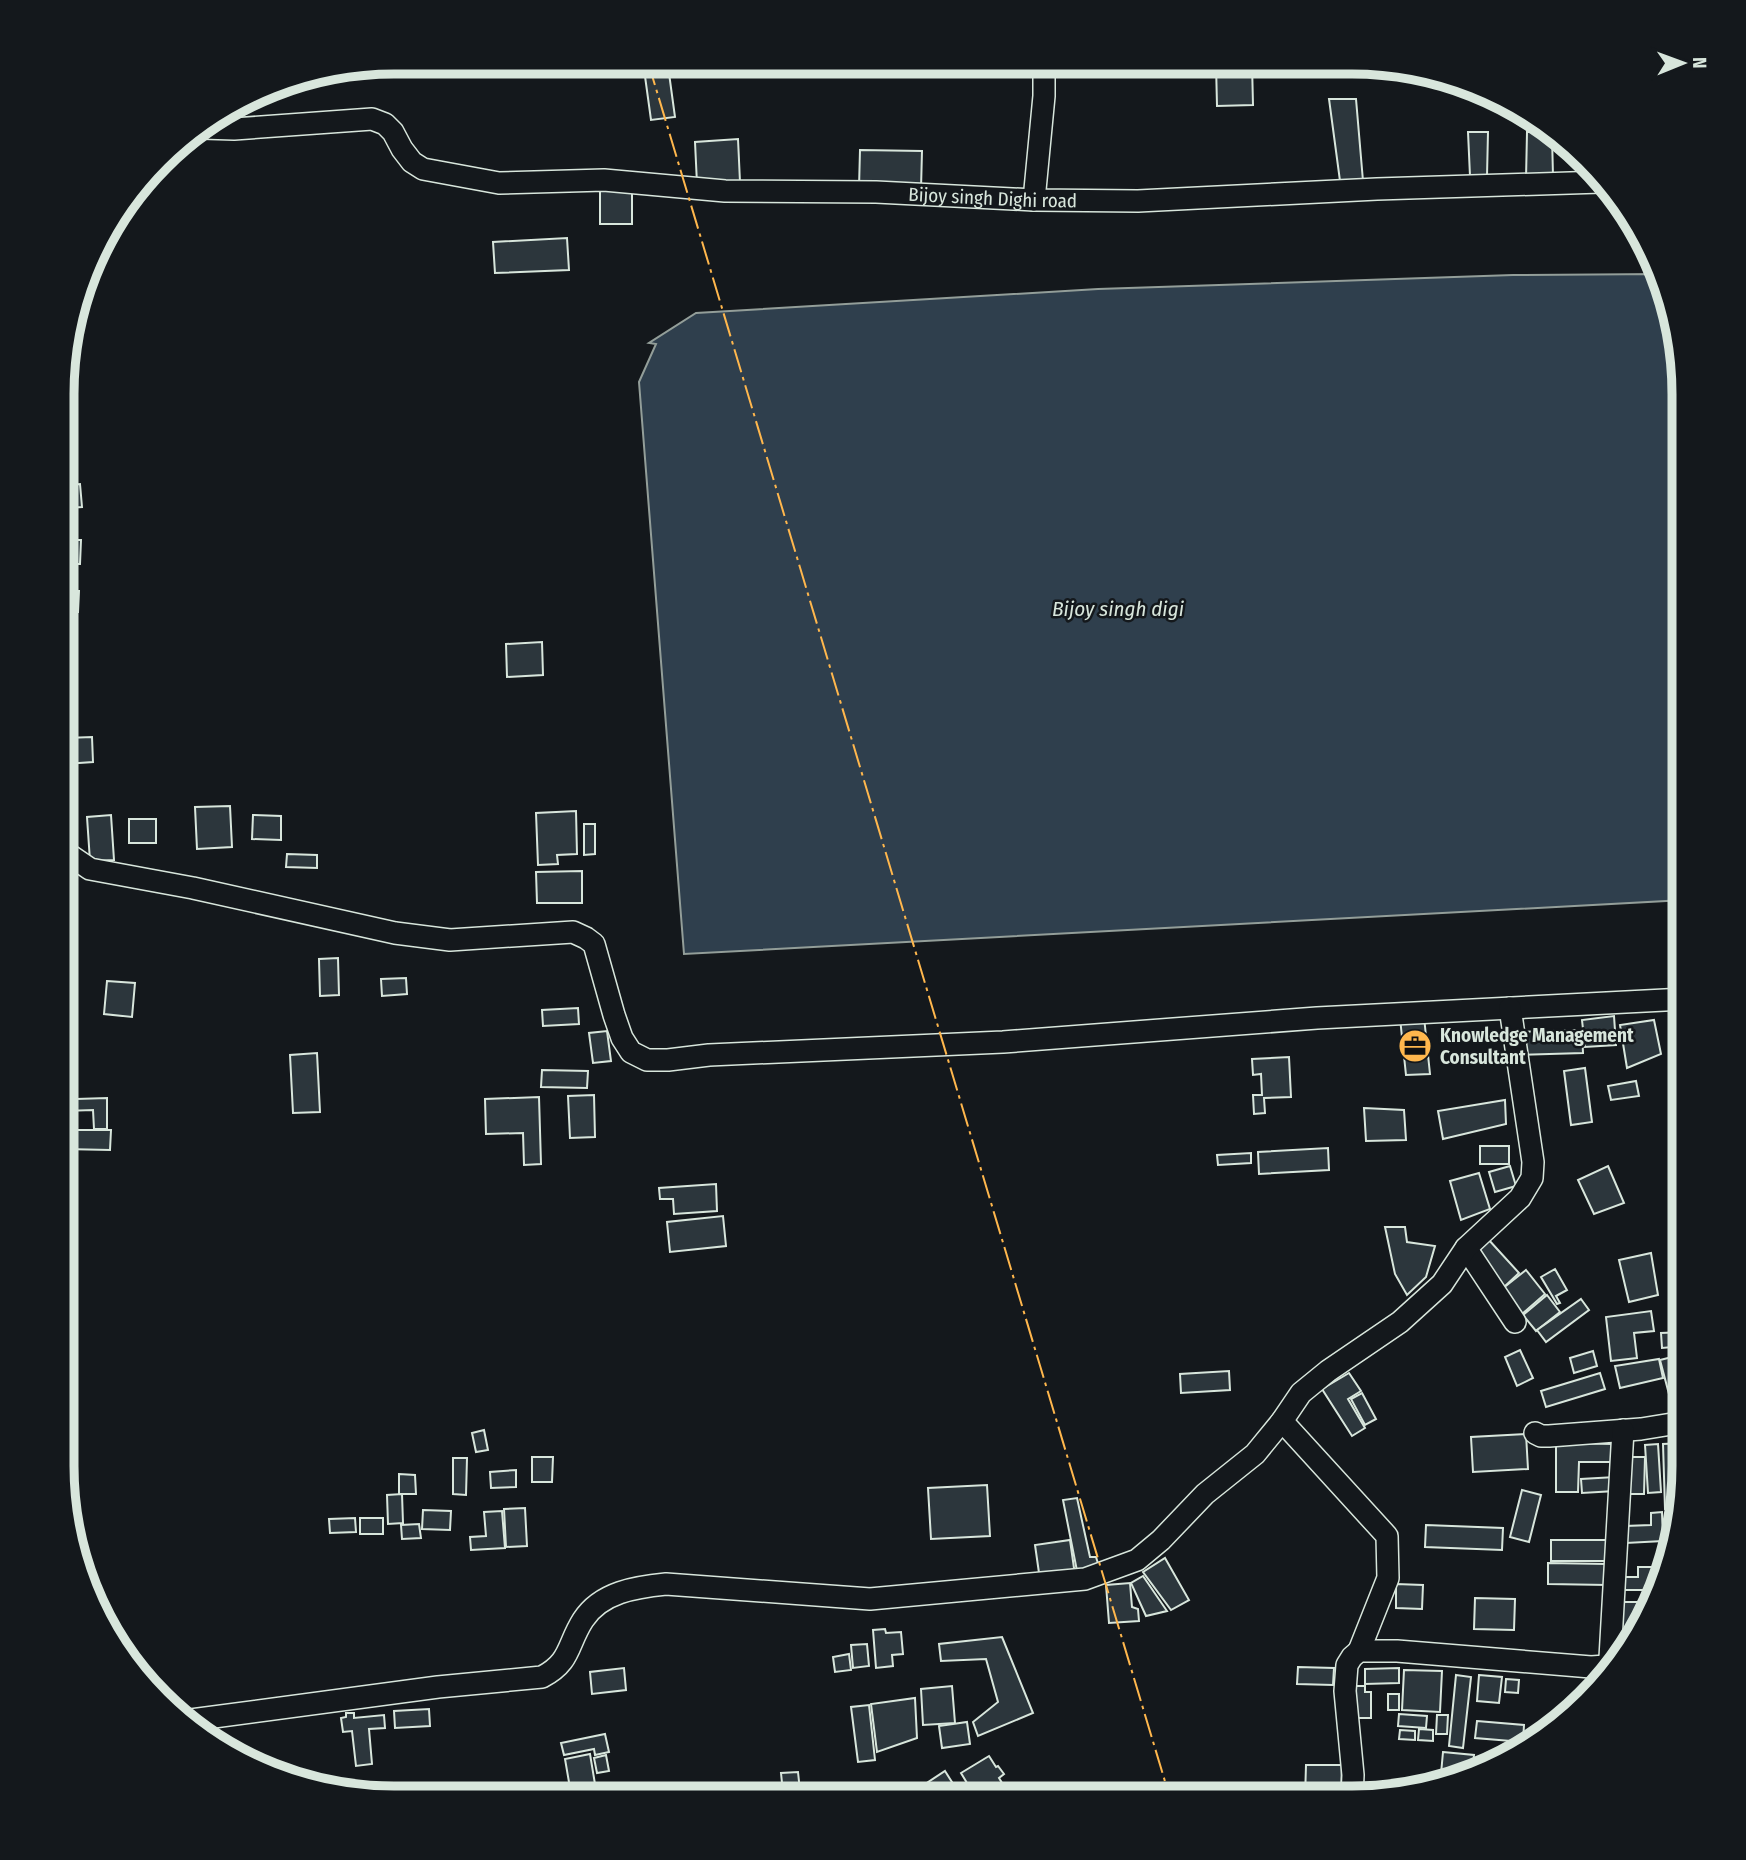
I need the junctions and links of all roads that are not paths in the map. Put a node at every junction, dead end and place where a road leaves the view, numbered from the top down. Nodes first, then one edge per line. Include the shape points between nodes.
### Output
1 (1044, 74) edge
2 (214, 128) edge
3 (1593, 182) edge
4 (1034, 200) junction
5 (74, 858) edge
6 (1672, 1000) edge
7 (1510, 1008) junction
8 (1466, 1248) junction
9 (1515, 1322) dead end
10 (1282, 1421) junction
11 (1672, 1424) edge
12 (1623, 1430) junction
13 (1535, 1433) dead end
14 (1359, 1651) junction
15 (1610, 1656) edge
16 (1602, 1666) edge
17 (198, 1719) edge
18 (1353, 1786) edge

1 - 4 street
2 - 4 street, Bijoy singh Dighi road via 372,118 385,124 412,162 423,169 499,183 604,180 725,191
3 - 4 street, Bijoy singh Dighi road via 1138,201
5 - 7 street via 90,869 395,933 450,940 573,932 594,944 622,1038 631,1052 647,1060
6 - 7 street
7 - 8 street via 1532,1178 1520,1198
8 - 9 street
8 - 10 street via 1442,1284 1423,1302 1301,1393
10 - 14 street via 1387,1536 1388,1578
10 - 17 street via 1255,1454 1205,1494 1137,1560 1085,1578 870,1600 666,1584 636,1587 595,1606 583,1619 561,1664 542,1677
11 - 12 street
12 - 13 street
12 - 15 street
14 - 16 street
14 - 18 street via 1347,1665 1345,1691

